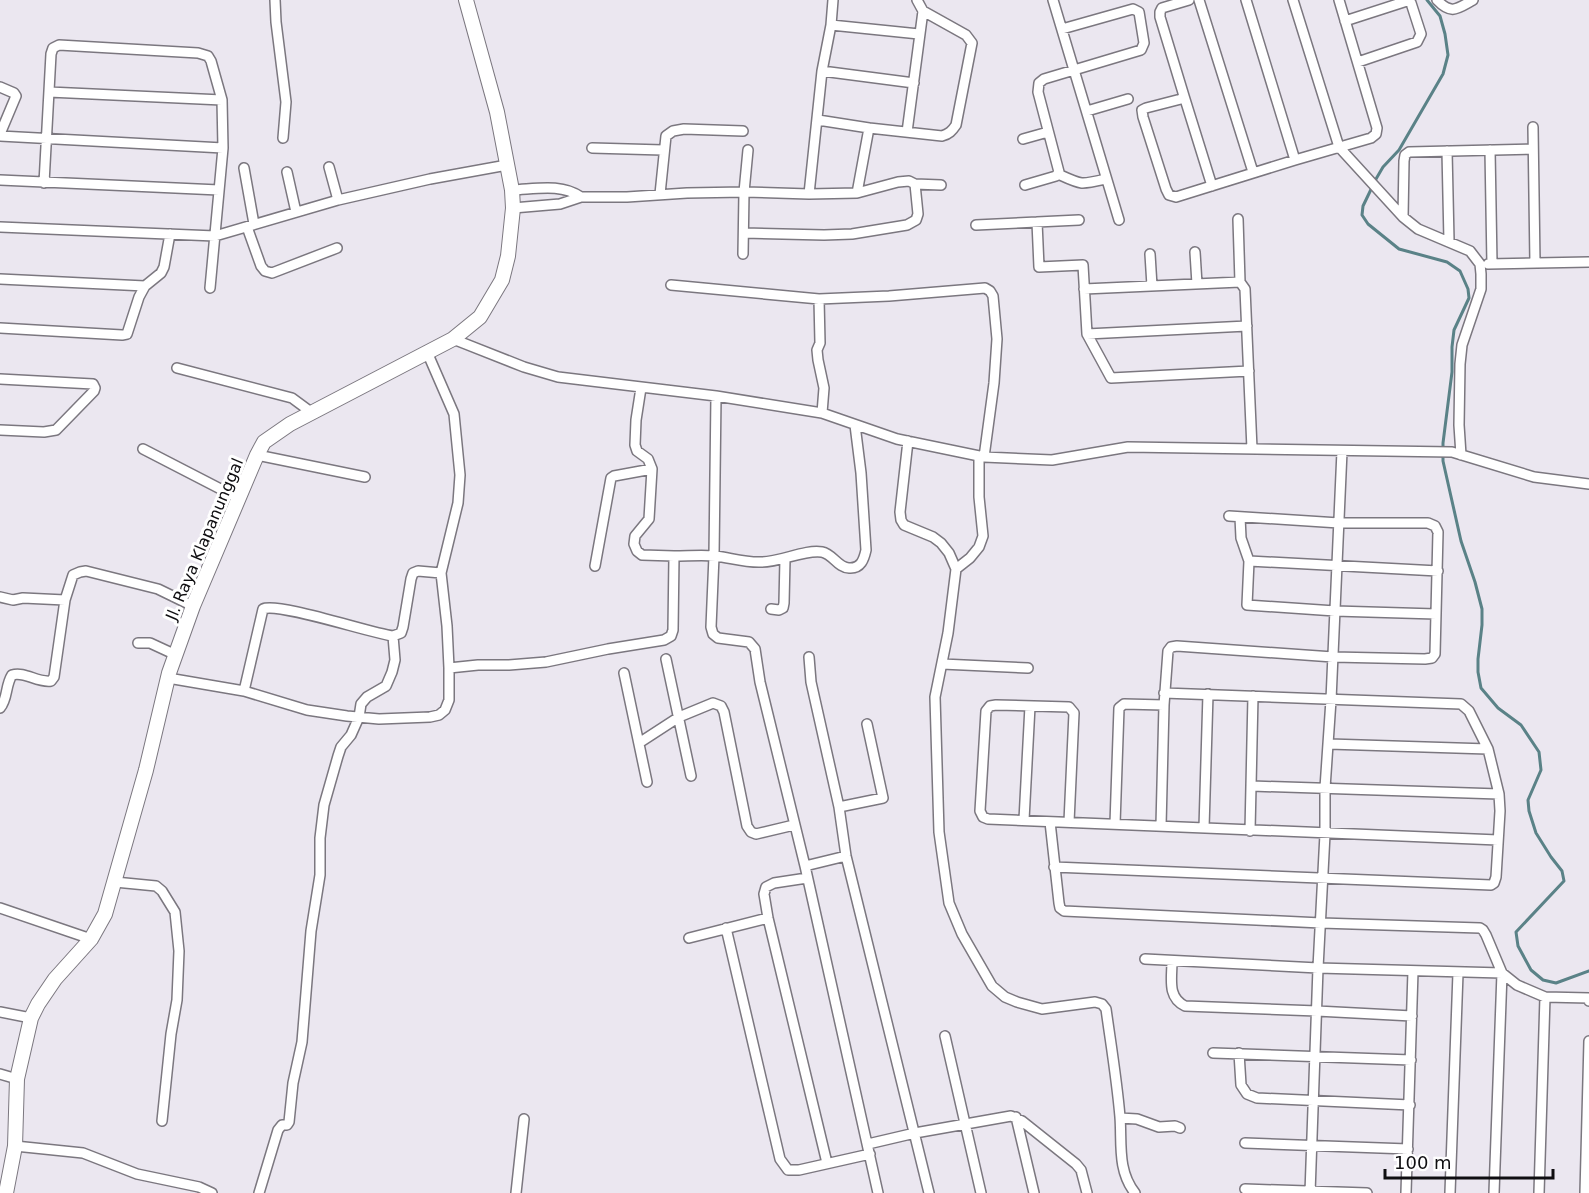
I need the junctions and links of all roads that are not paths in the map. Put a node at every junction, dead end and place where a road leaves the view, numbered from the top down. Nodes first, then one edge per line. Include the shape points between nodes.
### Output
1 (275, 0) edge
2 (466, 0) edge
3 (833, 0) edge
4 (917, 0) edge
5 (1053, 0) edge
6 (1189, 0) edge
7 (1199, 0) edge
8 (1246, 0) edge
9 (1293, 0) edge
10 (1339, 0) edge
11 (1437, 0) edge
12 (1473, 0) edge
13 (923, 11) junction
14 (1139, 12) junction
15 (1160, 12) junction
16 (1345, 21) junction
17 (831, 25) junction
18 (1062, 29) junction
19 (919, 34) junction
20 (1358, 62) junction
21 (1074, 70) junction
22 (822, 71) junction
23 (914, 83) junction
24 (0, 87) edge
25 (49, 92) junction
26 (1184, 96) junction
27 (1128, 99) dead end
28 (222, 100) junction
29 (1087, 111) junction
30 (818, 120) junction
31 (1533, 127) dead end
32 (869, 128) junction
33 (743, 130) dead end
34 (907, 132) junction
35 (1048, 132) junction
36 (0, 135) edge
37 (47, 138) junction
38 (283, 138) dead end
39 (1023, 139) dead end
40 (1339, 147) junction
41 (223, 148) junction
42 (592, 148) dead end
43 (1533, 149) junction
44 (663, 150) junction
45 (748, 150) dead end
46 (1491, 150) junction
47 (1448, 152) junction
48 (1295, 160) junction
49 (507, 165) junction
50 (329, 167) dead end
51 (244, 168) dead end
52 (287, 172) dead end
53 (1253, 172) junction
54 (1058, 174) junction
55 (1106, 178) junction
56 (0, 180) edge
57 (44, 183) junction
58 (915, 184) junction
59 (940, 185) dead end
60 (1025, 185) dead end
61 (1212, 186) junction
62 (219, 190) junction
63 (512, 190) junction
64 (744, 192) junction
65 (857, 193) junction
66 (660, 194) junction
67 (809, 195) junction
68 (581, 197) junction
69 (338, 200) junction
70 (513, 208) junction
71 (296, 212) junction
72 (1403, 217) junction
73 (1238, 219) dead end
74 (1079, 220) dead end
75 (1119, 220) dead end
76 (1037, 222) junction
77 (976, 225) dead end
78 (250, 226) junction
79 (0, 227) edge
80 (744, 233) junction
81 (170, 234) junction
82 (215, 236) junction
83 (1449, 241) junction
84 (337, 248) dead end
85 (1196, 252) dead end
86 (743, 254) dead end
87 (1150, 254) dead end
88 (1589, 262) edge
89 (1534, 263) junction
90 (1480, 264) junction
91 (1492, 264) junction
92 (0, 279) edge
93 (1240, 282) junction
94 (1197, 284) junction
95 (671, 285) dead end
96 (145, 286) junction
97 (1152, 286) junction
98 (210, 288) dead end
99 (1084, 289) junction
100 (819, 299) junction
101 (1247, 326) junction
102 (0, 328) edge
103 (1087, 334) junction
104 (453, 339) junction
105 (427, 352) junction
106 (177, 368) dead end
107 (1249, 371) junction
108 (0, 379) edge
109 (641, 388) junction
110 (716, 396) junction
111 (311, 412) junction
112 (822, 413) junction
113 (855, 425) junction
114 (0, 430) edge
115 (908, 441) junction
116 (143, 449) dead end
117 (1252, 449) junction
118 (1342, 451) junction
119 (1457, 453) junction
120 (257, 455) junction
121 (981, 457) junction
122 (652, 469) junction
123 (365, 477) dead end
124 (1589, 484) edge
125 (238, 498) junction
126 (1230, 516) dead end
127 (1240, 517) junction
128 (1339, 523) junction
129 (674, 556) junction
130 (714, 556) junction
131 (785, 559) junction
132 (1249, 561) junction
133 (595, 566) dead end
134 (1336, 567) junction
135 (956, 569) junction
136 (1438, 571) junction
137 (441, 573) junction
138 (0, 597) edge
139 (65, 600) junction
140 (193, 606) junction
141 (771, 609) dead end
142 (1335, 611) junction
143 (1436, 614) junction
144 (393, 636) junction
145 (138, 643) dead end
146 (176, 655) junction
147 (809, 657) dead end
148 (1333, 657) junction
149 (666, 659) dead end
150 (942, 664) junction
151 (449, 668) junction
152 (1028, 668) dead end
153 (624, 673) dead end
154 (168, 678) junction
155 (244, 691) junction
156 (1164, 693) junction
157 (1208, 694) junction
158 (1253, 696) junction
159 (1331, 700) junction
160 (1164, 705) junction
161 (1030, 706) junction
162 (0, 708) edge
163 (359, 717) junction
164 (678, 717) junction
165 (867, 724) dead end
166 (639, 743) junction
167 (1329, 744) junction
168 (1488, 749) junction
169 (691, 776) dead end
170 (647, 782) dead end
171 (1252, 786) junction
172 (1325, 788) junction
173 (1499, 794) junction
174 (839, 807) junction
175 (1024, 820) junction
176 (1050, 822) junction
177 (1069, 822) junction
178 (1115, 824) junction
179 (794, 825) junction
180 (1161, 826) junction
181 (1204, 828) junction
182 (1250, 831) junction
183 (1325, 834) junction
184 (1498, 840) junction
185 (846, 856) junction
186 (805, 866) junction
187 (1054, 867) junction
188 (1324, 877) junction
189 (807, 878) junction
190 (116, 882) junction
191 (0, 908) edge
192 (768, 918) junction
193 (1321, 923) junction
194 (726, 928) junction
195 (689, 938) dead end
196 (91, 939) junction
197 (1145, 959) dead end
198 (1172, 961) junction
199 (1318, 968) junction
200 (1413, 970) junction
201 (1458, 973) junction
202 (1502, 974) junction
203 (1545, 997) junction
204 (1589, 999) edge
205 (1317, 1011) junction
206 (0, 1012) edge
207 (1412, 1016) junction
208 (31, 1018) junction
209 (945, 1036) dead end
210 (1589, 1041) edge
211 (1213, 1053) dead end
212 (1239, 1053) junction
213 (1315, 1056) junction
214 (1411, 1060) junction
215 (0, 1074) edge
216 (17, 1079) junction
217 (1314, 1101) junction
218 (1410, 1105) junction
219 (1016, 1117) junction
220 (1120, 1118) junction
221 (525, 1119) dead end
222 (162, 1121) dead end
223 (966, 1123) junction
224 (1180, 1128) dead end
225 (915, 1133) junction
226 (1245, 1143) dead end
227 (15, 1146) junction
228 (1312, 1146) junction
229 (869, 1149) junction
230 (1408, 1149) junction
231 (827, 1163) junction
232 (4, 1188) edge
233 (1245, 1189) dead end
234 (1310, 1192) edge
235 (212, 1193) edge
236 (259, 1193) edge
237 (516, 1193) edge
238 (878, 1193) edge
239 (929, 1193) edge
240 (981, 1193) edge
241 (1034, 1193) edge
242 (1087, 1193) edge
243 (1136, 1193) edge
244 (1367, 1193) edge
245 (1406, 1193) edge
246 (1449, 1193) edge
247 (1494, 1193) edge
248 (1539, 1193) edge
249 (1585, 1193) edge

1 - 38 street via 286,102
2 - 49 street, Jl. Raya Klapanunggal via 497,112
3 - 17 street
4 - 13 street
5 - 18 street
6 - 15 street
7 - 53 street
8 - 48 street
9 - 40 street
10 - 16 street
11 - 12 street via 1452,10
13 - 19 street
13 - 34 street via 966,35 972,43 953,130 942,136
14 - 15 street
14 - 18 street via 1132,9
14 - 21 street via 1144,44 1141,50
15 - 26 street
16 - 20 street
16 - 20 street via 1407,1 1418,24 1421,34 1417,42
17 - 19 street
17 - 22 street
18 - 21 street
19 - 23 street
20 - 40 street via 1376,134
21 - 29 street
21 - 35 street via 1039,83
22 - 23 street
22 - 30 street
23 - 34 street
24 - 36 street via 16,96
25 - 28 street
25 - 28 street via 51,54 59,45 208,56
25 - 37 street
26 - 61 street
26 - 61 street via 1142,110 1143,117 1169,195
27 - 29 street
28 - 41 street
29 - 55 street
30 - 32 street
30 - 67 street
31 - 43 street
32 - 34 street
32 - 65 street
33 - 44 street via 673,131 666,136
35 - 39 street
35 - 54 street
36 - 37 street
37 - 41 street
37 - 57 street
40 - 48 street
40 - 72 street
41 - 62 street
42 - 44 street
43 - 46 street
43 - 89 street
44 - 66 street
45 - 64 street
46 - 47 street
46 - 91 street
47 - 72 street via 1405,155
47 - 83 street
48 - 53 street
49 - 63 street, Jl. Raya Klapanunggal
49 - 69 street
50 - 69 street
51 - 78 street
52 - 71 street
53 - 61 street
54 - 55 street via 1080,184
54 - 60 street
55 - 75 street
56 - 57 street
57 - 62 street
58 - 59 street
58 - 65 street via 898,182
58 - 80 street via 918,214 907,225 852,234
62 - 82 street
63 - 68 street via 557,188
63 - 70 street, Jl. Raya Klapanunggal
64 - 66 street
64 - 67 street
64 - 80 street
65 - 67 street
66 - 68 street
68 - 70 street via 560,204
69 - 71 street
70 - 104 street, Jl. Raya Klapanunggal via 502,280 480,317
71 - 78 street
72 - 83 street
73 - 93 street
74 - 76 street
76 - 77 street
76 - 99 street via 1039,267 1083,265
78 - 82 street
78 - 84 street via 261,266 272,273
79 - 81 street
80 - 86 street
81 - 82 street
81 - 96 street via 164,267
82 - 98 street
83 - 90 street via 1470,251
85 - 94 street
87 - 97 street
88 - 89 street
89 - 91 street
90 - 91 street
90 - 119 street via 1481,290 1462,345
92 - 96 street
93 - 94 street
93 - 101 street via 1245,289
94 - 97 street
95 - 100 street
96 - 102 street via 127,334
97 - 99 street
99 - 103 street
100 - 112 street via 817,350 824,388
100 - 121 street via 985,288 990,291 997,339
101 - 103 street
101 - 107 street
103 - 107 street via 1111,378
104 - 105 street, Jl. Raya Klapanunggal
104 - 109 street via 558,377
105 - 111 street, Jl. Raya Klapanunggal
105 - 137 street via 454,414 460,475 458,503
106 - 111 street via 292,398
107 - 117 street
108 - 114 street via 93,384 95,388 56,430
109 - 110 street
109 - 122 street via 635,445
110 - 112 street
110 - 130 street
111 - 120 street, Jl. Raya Klapanunggal via 264,442
112 - 113 street
113 - 115 street
113 - 131 street via 865,529 864,561 849,568 823,552
115 - 121 street
115 - 135 street via 901,520 941,543
116 - 125 street
117 - 118 street
117 - 121 street via 1128,447 1052,460
118 - 119 street
118 - 128 street
119 - 124 street via 1534,477
120 - 123 street
120 - 125 street, Jl. Raya Klapanunggal
121 - 135 street via 979,497 983,536 979,547
122 - 129 street via 649,519 635,536 634,544 642,555
122 - 133 street via 612,477
125 - 140 street, Jl. Raya Klapanunggal
126 - 127 street
127 - 128 street
127 - 132 street via 1241,538
128 - 134 street
128 - 136 street via 1435,526
129 - 130 street
129 - 151 street via 674,630 664,640 546,662
130 - 131 street via 761,562
130 - 179 street via 713,634 749,642 755,649
131 - 141 street via 783,608
132 - 134 street
132 - 142 street via 1247,605
134 - 136 street
134 - 142 street
135 - 150 street
136 - 143 street
137 - 144 street via 413,573 403,627
137 - 151 street
138 - 139 street
139 - 140 street via 73,575 86,571 158,589
139 - 162 street via 54,677 46,682 12,675
140 - 146 street, Jl. Raya Klapanunggal
142 - 143 street
142 - 148 street
143 - 148 street via 1432,658
144 - 155 street via 266,607
144 - 163 street via 395,660 389,679 386,686 361,704
145 - 146 street via 150,643
146 - 154 street, Jl. Raya Klapanunggal
147 - 174 street via 810,682
148 - 156 street via 1172,647 1168,651
148 - 159 street
149 - 164 street
150 - 152 street
150 - 220 street via 935,697 939,832 949,903 992,986 1005,997 1042,1009 1095,1002 1106,1009
151 - 163 street via 449,700 439,715
153 - 166 street
154 - 155 street
154 - 190 street, Jl. Raya Klapanunggal
155 - 163 street via 307,711
156 - 157 street
156 - 160 street
157 - 158 street
157 - 181 street
158 - 159 street
158 - 171 street
159 - 167 street
159 - 168 street via 1461,704 1469,711
160 - 178 street via 1124,704 1119,708
160 - 180 street
161 - 175 street
161 - 175 street via 996,705 986,711 980,811 988,819
161 - 177 street via 1069,707 1074,713
163 - 236 street via 341,747 324,805 302,1042 289,1122 278,1130
164 - 166 street
164 - 169 street
164 - 179 street via 713,703 720,706 747,826 756,834
165 - 174 street via 883,798
166 - 170 street
167 - 168 street
167 - 172 street
168 - 173 street
171 - 172 street
171 - 182 street
172 - 173 street
172 - 183 street
173 - 184 street
174 - 185 street
175 - 176 street
176 - 177 street
176 - 187 street
177 - 178 street
178 - 180 street
179 - 186 street
180 - 181 street
181 - 182 street
182 - 183 street
183 - 184 street
183 - 188 street
184 - 188 street via 1497,878 1491,885
185 - 186 street
185 - 225 street
186 - 189 street
187 - 188 street
187 - 193 street via 1060,908 1064,911
188 - 193 street
189 - 192 street via 766,887
189 - 229 street
190 - 196 street, Jl. Raya Klapanunggal
190 - 222 street via 156,886 175,912 179,951 177,1000
191 - 196 street
192 - 194 street
192 - 231 street
193 - 199 street
193 - 202 street via 1480,928
194 - 195 street
194 - 231 street via 780,1159 788,1170
196 - 208 street, Jl. Raya Klapanunggal via 55,980
197 - 198 street
198 - 199 street
198 - 205 street via 1172,993 1185,1006
199 - 200 street
199 - 205 street
200 - 201 street
200 - 207 street
201 - 202 street
201 - 246 street
202 - 203 street
202 - 247 street
203 - 204 street
203 - 248 street
205 - 207 street
205 - 213 street
206 - 208 street
207 - 214 street
208 - 216 street, Jl. Raya Klapanunggal
209 - 223 street
210 - 249 street
211 - 212 street
212 - 213 street
212 - 217 street via 1241,1085 1247,1094
213 - 214 street
213 - 217 street
214 - 218 street
215 - 216 street
216 - 227 street, Jl. Raya Klapanunggal
217 - 218 street
217 - 228 street
218 - 230 street
219 - 223 street
219 - 241 street
219 - 242 street via 1076,1164
220 - 224 street
220 - 243 street via 1124,1172
221 - 237 street
223 - 225 street
223 - 240 street
225 - 229 street
225 - 239 street
226 - 228 street
227 - 232 street, Jl. Raya Klapanunggal
227 - 235 street via 82,1153 137,1174
228 - 230 street
228 - 234 street
229 - 231 street
229 - 238 street
230 - 245 street
233 - 234 street
234 - 244 street

